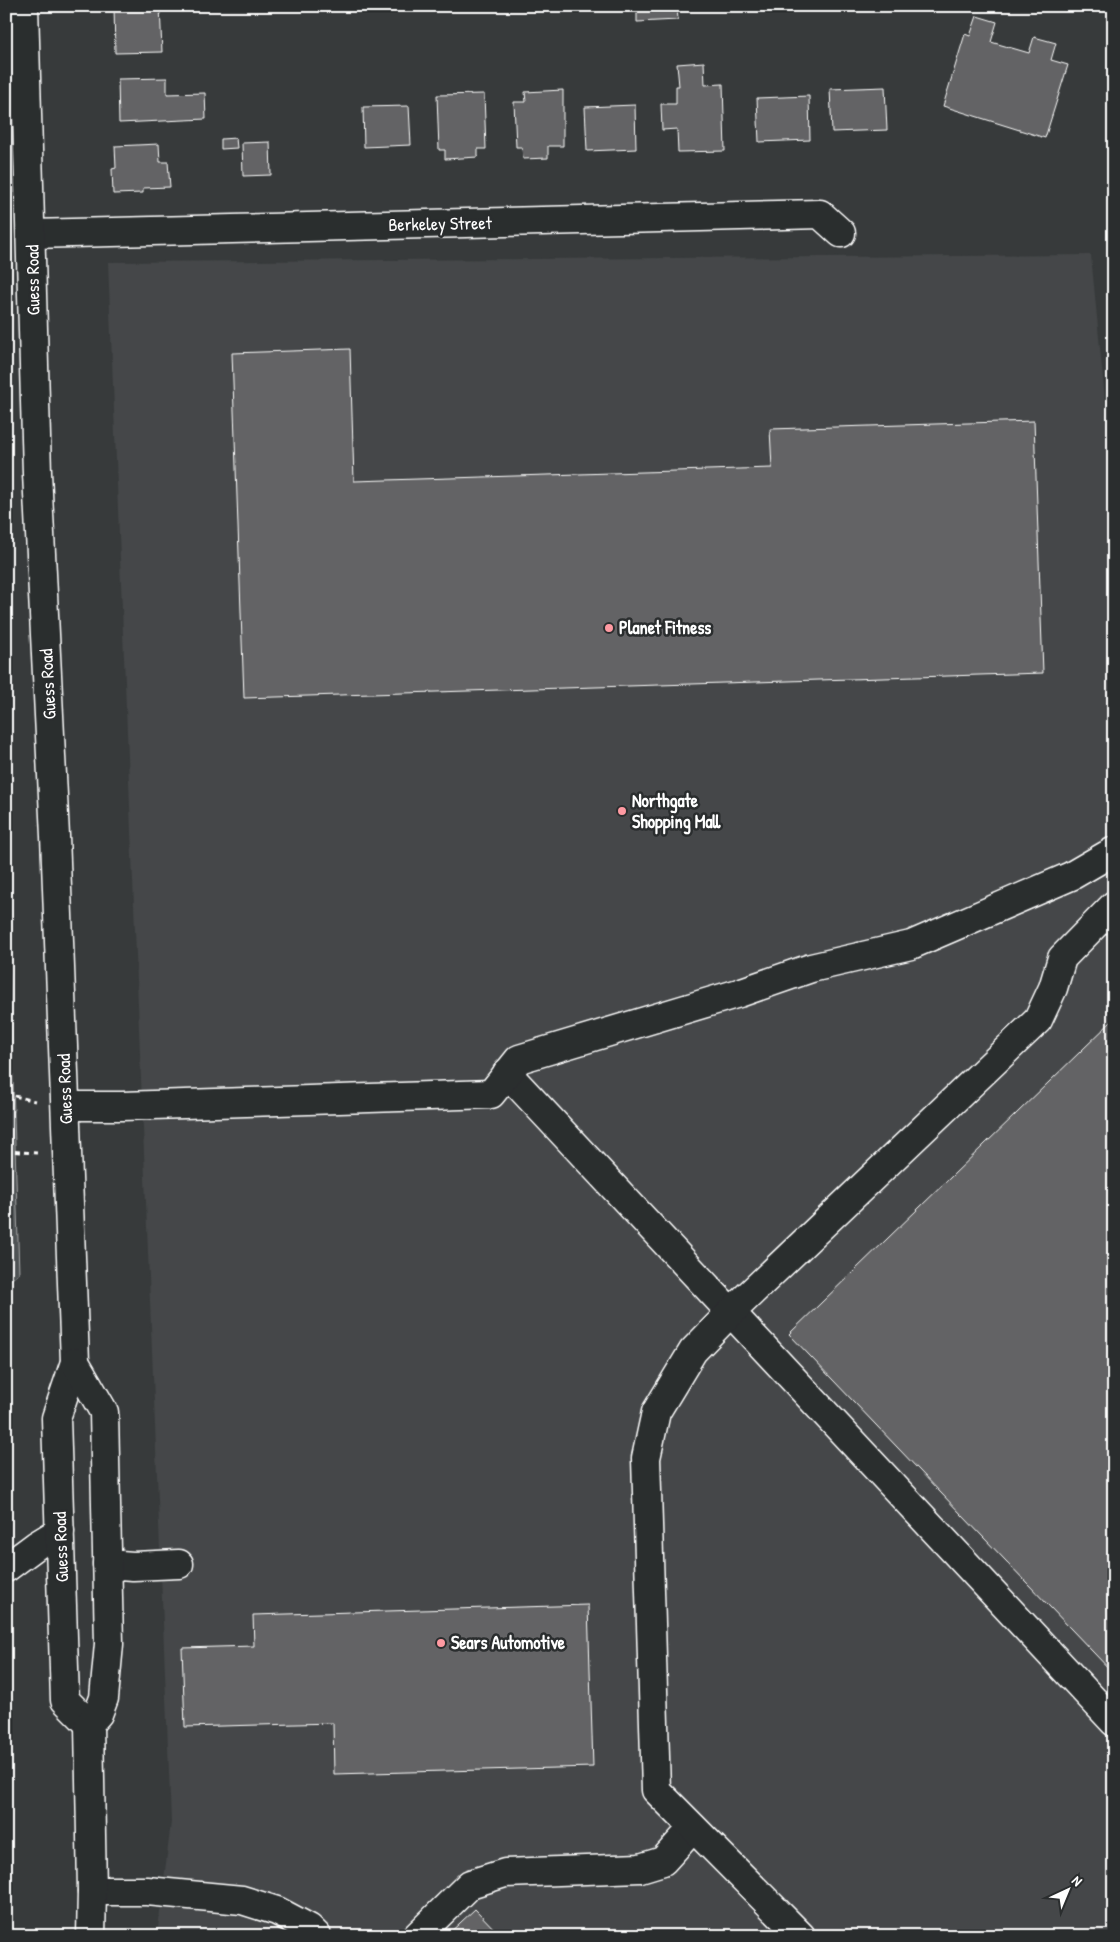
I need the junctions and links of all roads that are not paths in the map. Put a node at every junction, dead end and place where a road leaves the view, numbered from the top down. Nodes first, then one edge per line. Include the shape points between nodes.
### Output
1 (24, 6) edge
2 (842, 233) dead end
3 (32, 234) junction
4 (1114, 851) edge
5 (1114, 905) edge
6 (507, 1074) junction
7 (66, 1106) junction
8 (731, 1312) junction
9 (75, 1362) junction
10 (60, 1531) junction
11 (106, 1564) junction
12 (179, 1564) dead end
13 (6, 1568) edge
14 (1114, 1722) edge
15 (89, 1724) junction
16 (693, 1828) junction
17 (92, 1892) junction
18 (90, 1936) edge
19 (317, 1936) edge
20 (417, 1936) edge
21 (801, 1936) edge

1 - 3 main road, Guess Road
2 - 3 main road, Berkeley Street via 820,214
3 - 7 main road, Guess Road via 37,474
4 - 6 main road via 1071,876 911,945 811,968 519,1059
5 - 8 main road via 1062,958 1038,1020
6 - 7 main road via 491,1094
6 - 8 main road
7 - 9 main road, Guess Road
8 - 14 main road
8 - 16 main road via 693,1352 656,1412 646,1458 656,1790
9 - 10 main road, Guess Road via 56,1418
9 - 11 main road, Guess Road via 104,1412
10 - 13 main road
10 - 15 main road, Guess Road via 65,1700
11 - 12 main road
11 - 15 main road, Guess Road via 108,1644 104,1698 98,1714
15 - 17 main road
16 - 20 main road via 662,1861 640,1868 505,1873 470,1884
16 - 21 main road
17 - 18 main road
17 - 19 main road via 148,1891 242,1900 277,1911 309,1928

